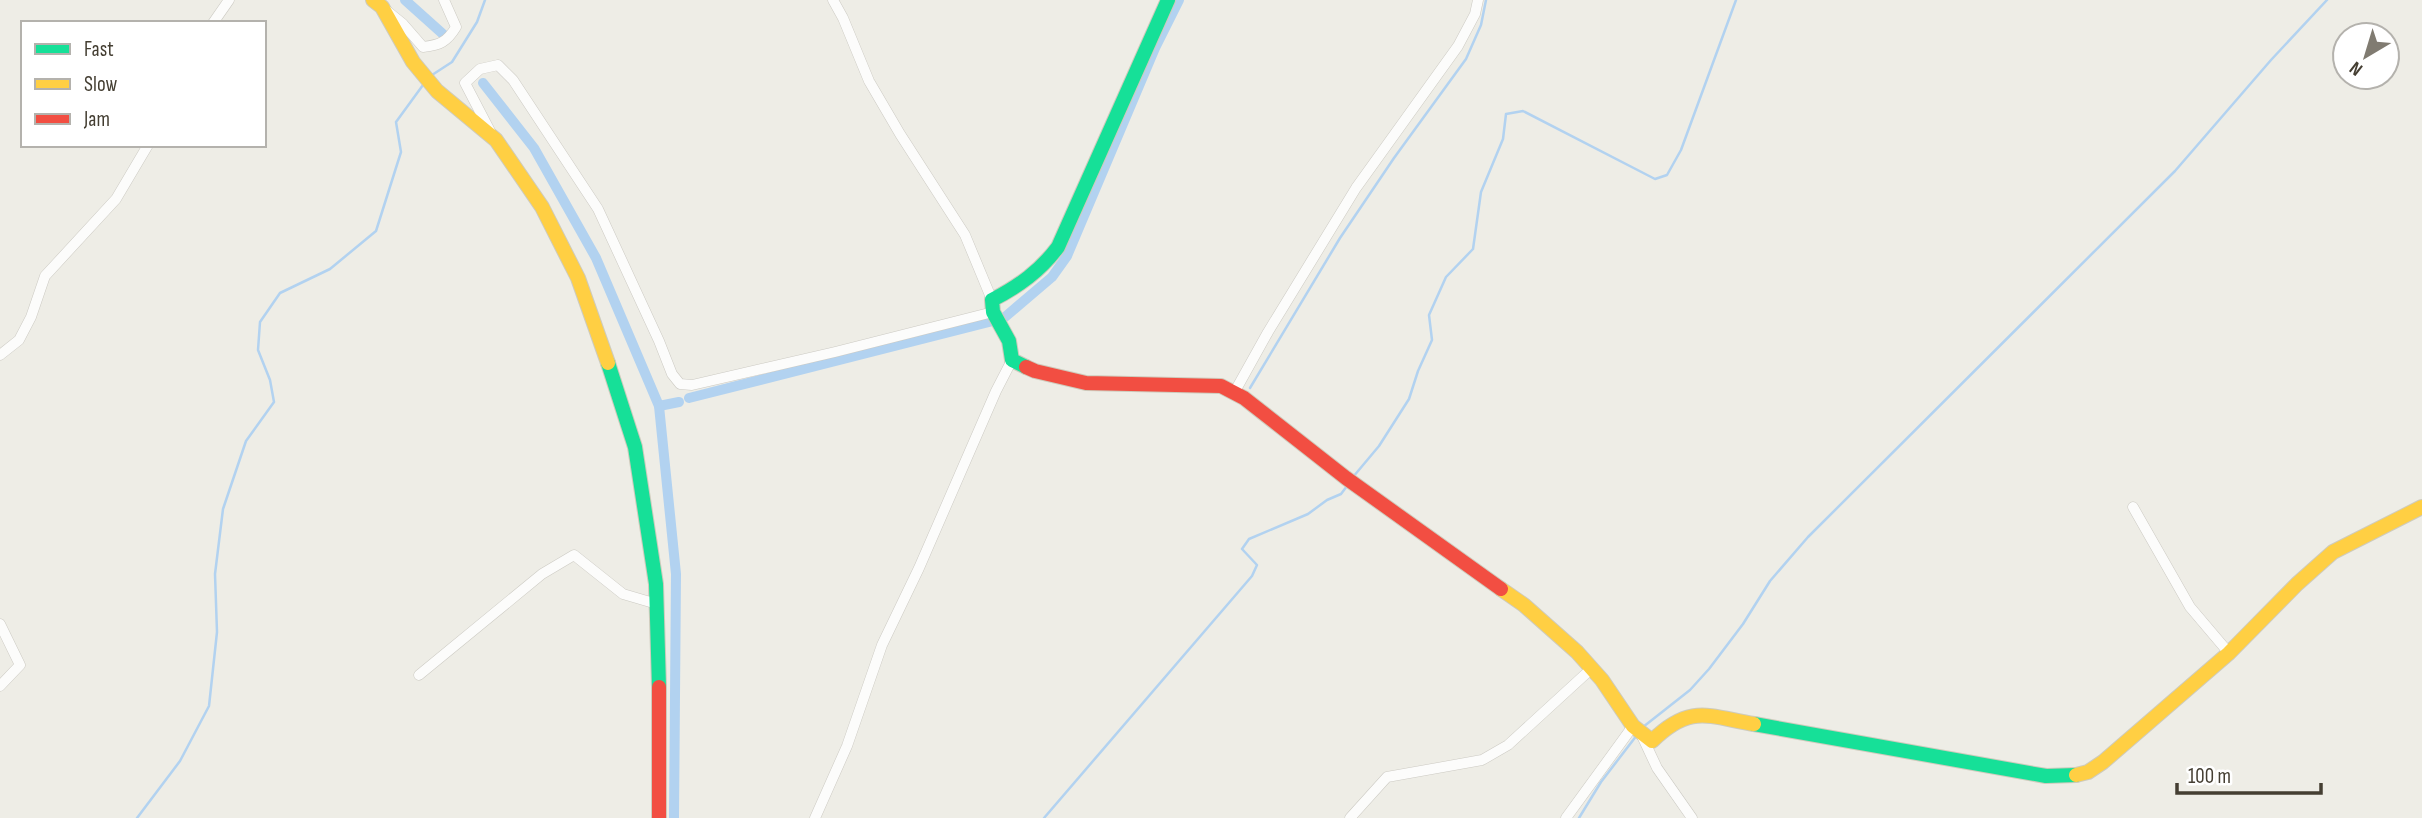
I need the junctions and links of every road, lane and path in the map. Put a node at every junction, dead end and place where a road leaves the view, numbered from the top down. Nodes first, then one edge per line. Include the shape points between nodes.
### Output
1 (229, 0) edge
2 (444, 0) edge
3 (833, 0) edge
4 (1168, 0) edge
5 (1478, 0) edge
6 (377, 4) edge
7 (214, 21) edge
8 (496, 140) junction
9 (147, 147) edge
10 (993, 306) junction
11 (0, 355) edge
12 (1012, 360) junction
13 (1234, 393) junction
14 (2133, 507) dead end
15 (2422, 507) edge
16 (657, 604) junction
17 (0, 624) edge
18 (2229, 653) junction
19 (1591, 669) junction
20 (419, 675) dead end
21 (0, 686) edge
22 (1637, 731) junction
23 (659, 818) edge
24 (815, 818) edge
25 (1350, 818) edge
26 (1566, 818) edge
27 (1692, 818) edge

1 - 7 street
2 - 6 street via 456,27 440,45 423,47
3 - 10 street via 869,81 965,234
4 - 10 street via 1058,247 1043,268
5 - 13 street via 1458,46 1356,188
6 - 8 street via 436,91
8 - 10 street via 465,83 480,69 498,65 521,90 598,209 680,384 835,352
8 - 16 street via 542,207 578,278 617,387 635,447
9 - 11 street via 116,199 45,276 19,340
10 - 12 street
12 - 13 street via 1035,371 1086,383 1192,384 1221,386
12 - 24 street via 882,645 847,746
13 - 19 street via 1524,605
14 - 18 street via 2190,607
15 - 18 street via 2333,552
16 - 20 street via 623,594 574,555 542,573
16 - 23 street
17 - 21 street via 20,665
18 - 22 street via 2103,762 2071,777 1994,768 1696,714 1678,718 1652,741
19 - 22 street
19 - 25 street via 1508,746 1482,760 1387,777
22 - 26 street
22 - 27 street

